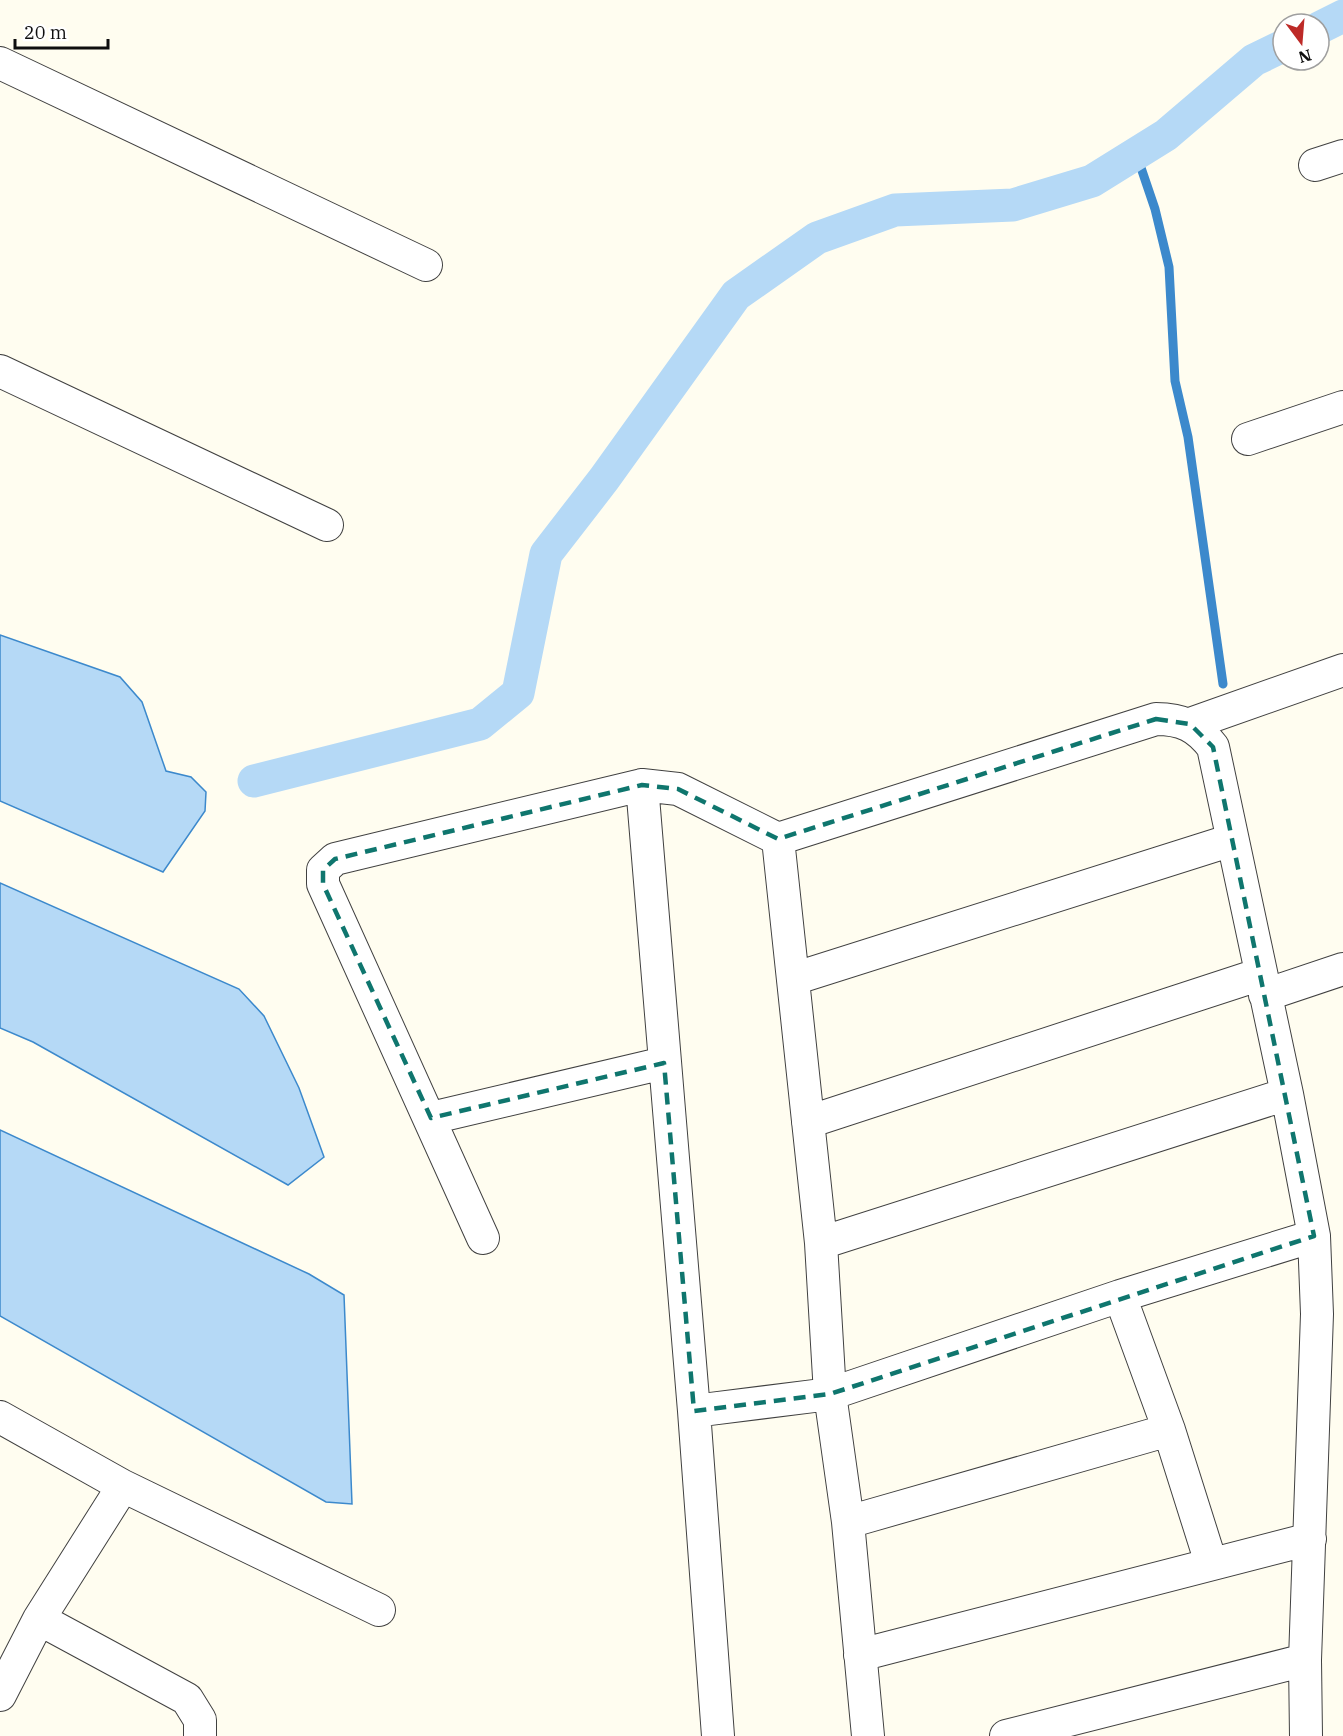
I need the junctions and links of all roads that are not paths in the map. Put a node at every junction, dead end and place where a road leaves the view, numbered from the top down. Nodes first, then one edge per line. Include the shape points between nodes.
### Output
1 (0, 63) edge
2 (426, 265) dead end
3 (0, 371) edge
4 (1343, 407) edge
5 (1248, 439) dead end
6 (327, 525) dead end
7 (1343, 670) edge
8 (1191, 724) junction
9 (642, 785) junction
10 (778, 839) junction
11 (1232, 840) junction
12 (1343, 969) edge
13 (793, 979) junction
14 (1263, 985) junction
15 (664, 1063) junction
16 (1287, 1094) junction
17 (431, 1118) junction
18 (808, 1122) junction
19 (1314, 1236) junction
20 (483, 1238) dead end
21 (821, 1243) junction
22 (1120, 1296) junction
23 (830, 1394) junction
24 (694, 1412) junction
25 (0, 1417) edge
26 (1169, 1430) junction
27 (123, 1486) junction
28 (848, 1522) junction
29 (1310, 1539) junction
30 (1210, 1563) junction
31 (379, 1610) dead end
32 (39, 1619) junction
33 (860, 1655) junction
34 (1305, 1660) junction
35 (0, 1695) edge
36 (200, 1736) edge
37 (718, 1736) edge
38 (868, 1736) edge
39 (1006, 1736) edge
40 (1306, 1736) edge

1 - 2 street
3 - 6 street
4 - 5 street
7 - 8 street
8 - 10 street via 1156,719
8 - 11 street via 1213,747
9 - 10 street via 678,789
9 - 15 street
9 - 17 street via 335,859 323,870 323,884
10 - 13 street
11 - 13 street
11 - 14 street
12 - 14 street
13 - 18 street
14 - 16 street
14 - 18 street
15 - 17 street
15 - 24 street
16 - 19 street
16 - 21 street
17 - 20 street
18 - 21 street
19 - 22 street
19 - 29 street via 1317,1314
21 - 23 street
22 - 23 street
22 - 26 street
23 - 24 street
23 - 28 street
24 - 37 street
25 - 27 street
26 - 28 street
26 - 30 street
27 - 31 street
27 - 32 street
28 - 33 street
29 - 30 street
29 - 34 street
30 - 33 street
32 - 35 street
32 - 36 street via 187,1699 200,1720
33 - 38 street
34 - 39 street
34 - 40 street

